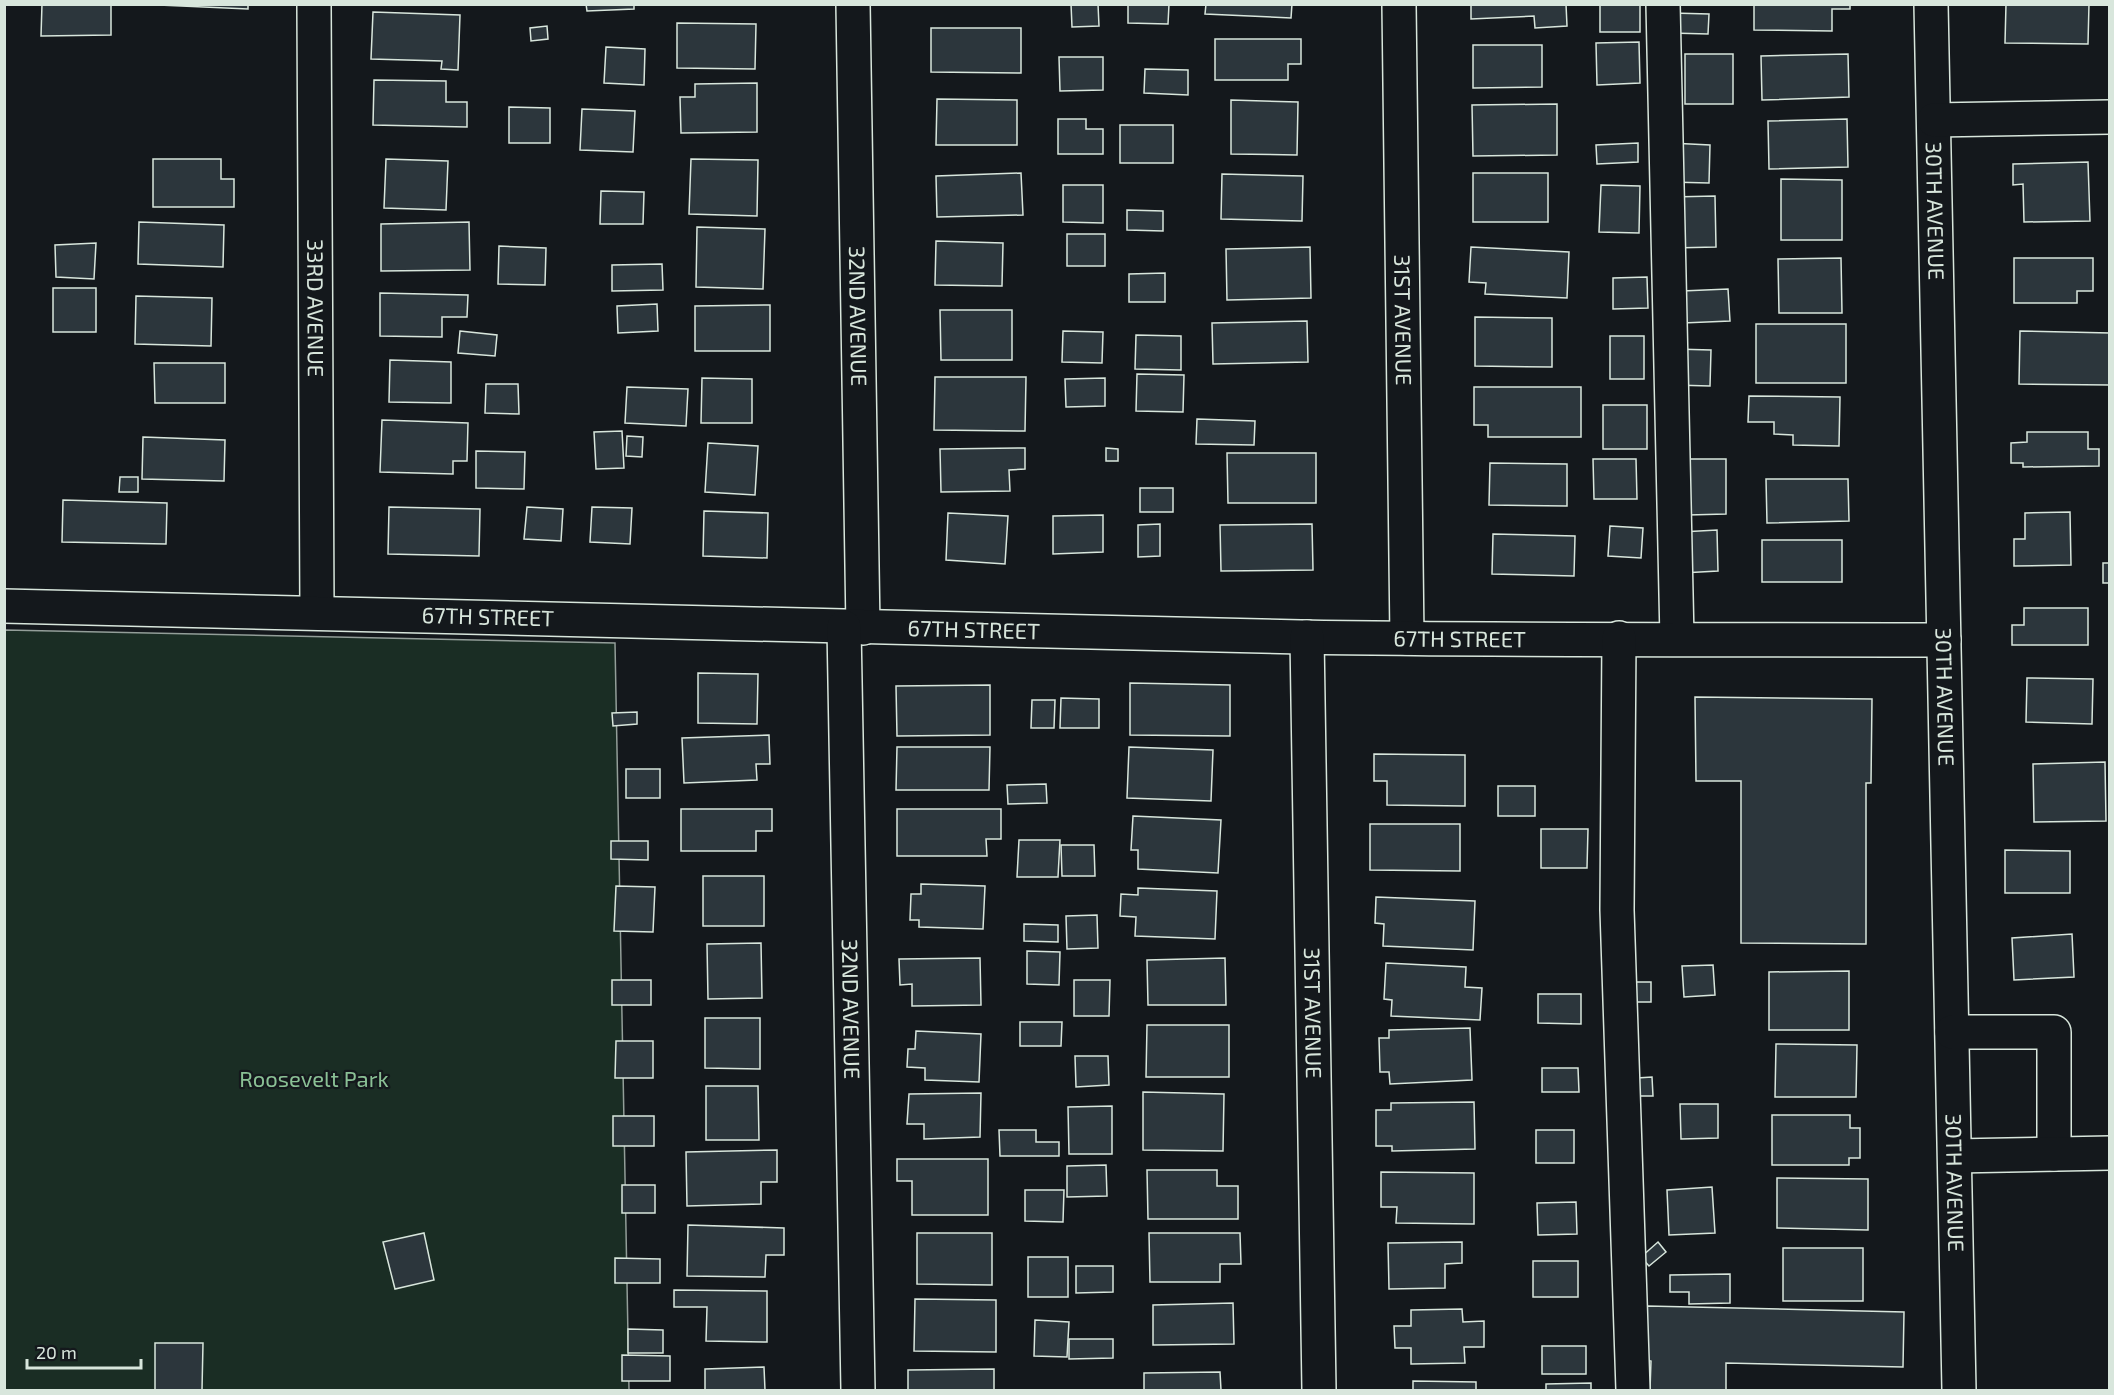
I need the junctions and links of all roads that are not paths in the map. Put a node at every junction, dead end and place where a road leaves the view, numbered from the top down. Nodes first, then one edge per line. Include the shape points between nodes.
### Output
1 (314, 4) edge
2 (853, 4) edge
3 (1399, 4) edge
4 (1663, 4) edge
5 (1931, 4) edge
6 (2109, 117) edge
7 (1934, 120) junction
8 (4, 606) edge
9 (317, 611) junction
10 (854, 627) junction
11 (1307, 637) junction
12 (1407, 638) junction
13 (1619, 638) junction
14 (1677, 639) junction
15 (1944, 640) junction
16 (1952, 1032) junction
17 (2109, 1153) edge
18 (2054, 1154) junction
19 (1955, 1156) junction
20 (858, 1390) edge
21 (1319, 1390) edge
22 (1633, 1390) edge
23 (1959, 1390) edge

1 - 9 street, 33RD AVENUE
2 - 10 street, 32ND AVENUE
3 - 12 street, 31ST AVENUE
4 - 14 street
5 - 7 street, 30TH AVENUE
6 - 7 street
7 - 15 street, 30TH AVENUE
8 - 9 street, 67TH STREET
9 - 10 street, 67TH STREET
10 - 11 street, 67TH STREET
10 - 20 street, 32ND AVENUE
11 - 12 street, 67TH STREET
11 - 21 street, 31ST AVENUE
12 - 13 street, 67TH STREET
13 - 14 street, 67TH STREET
13 - 22 street via 1617,910
14 - 15 street, 67TH STREET
15 - 16 street, 30TH AVENUE
16 - 18 street via 2054,1032
16 - 19 street, 30TH AVENUE
17 - 18 street
18 - 19 street
19 - 23 street, 30TH AVENUE

